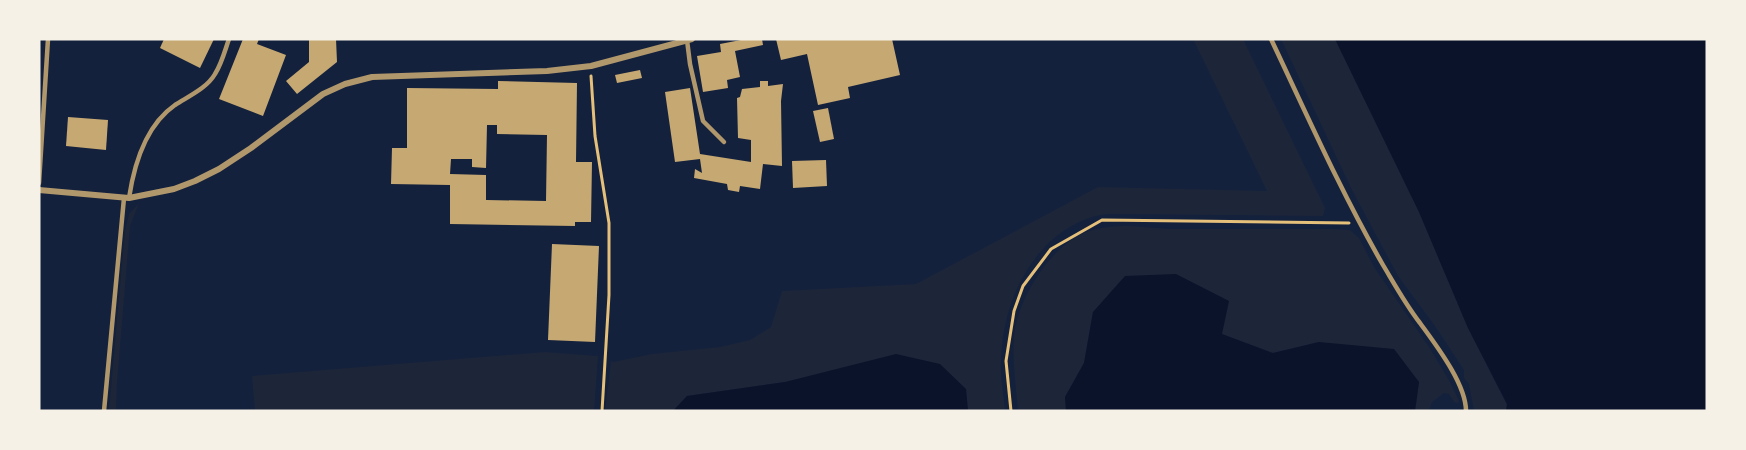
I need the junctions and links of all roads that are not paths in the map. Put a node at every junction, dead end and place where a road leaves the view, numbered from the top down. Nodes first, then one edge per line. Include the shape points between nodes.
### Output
1 (48, 39) edge
2 (230, 39) edge
3 (1271, 39) edge
4 (690, 40) edge
5 (724, 142) dead end
6 (39, 183) edge
7 (39, 190) edge
8 (126, 198) junction
9 (104, 411) edge
10 (1466, 411) edge

1 - 6 lane
2 - 8 lane via 215,74 172,107 150,133
3 - 10 lane via 1356,219 1408,308 1454,376 1466,400
4 - 5 lane via 690,64 703,121
4 - 8 street via 591,66 372,77 345,84 323,94 219,169 174,189
7 - 8 street
8 - 9 lane

